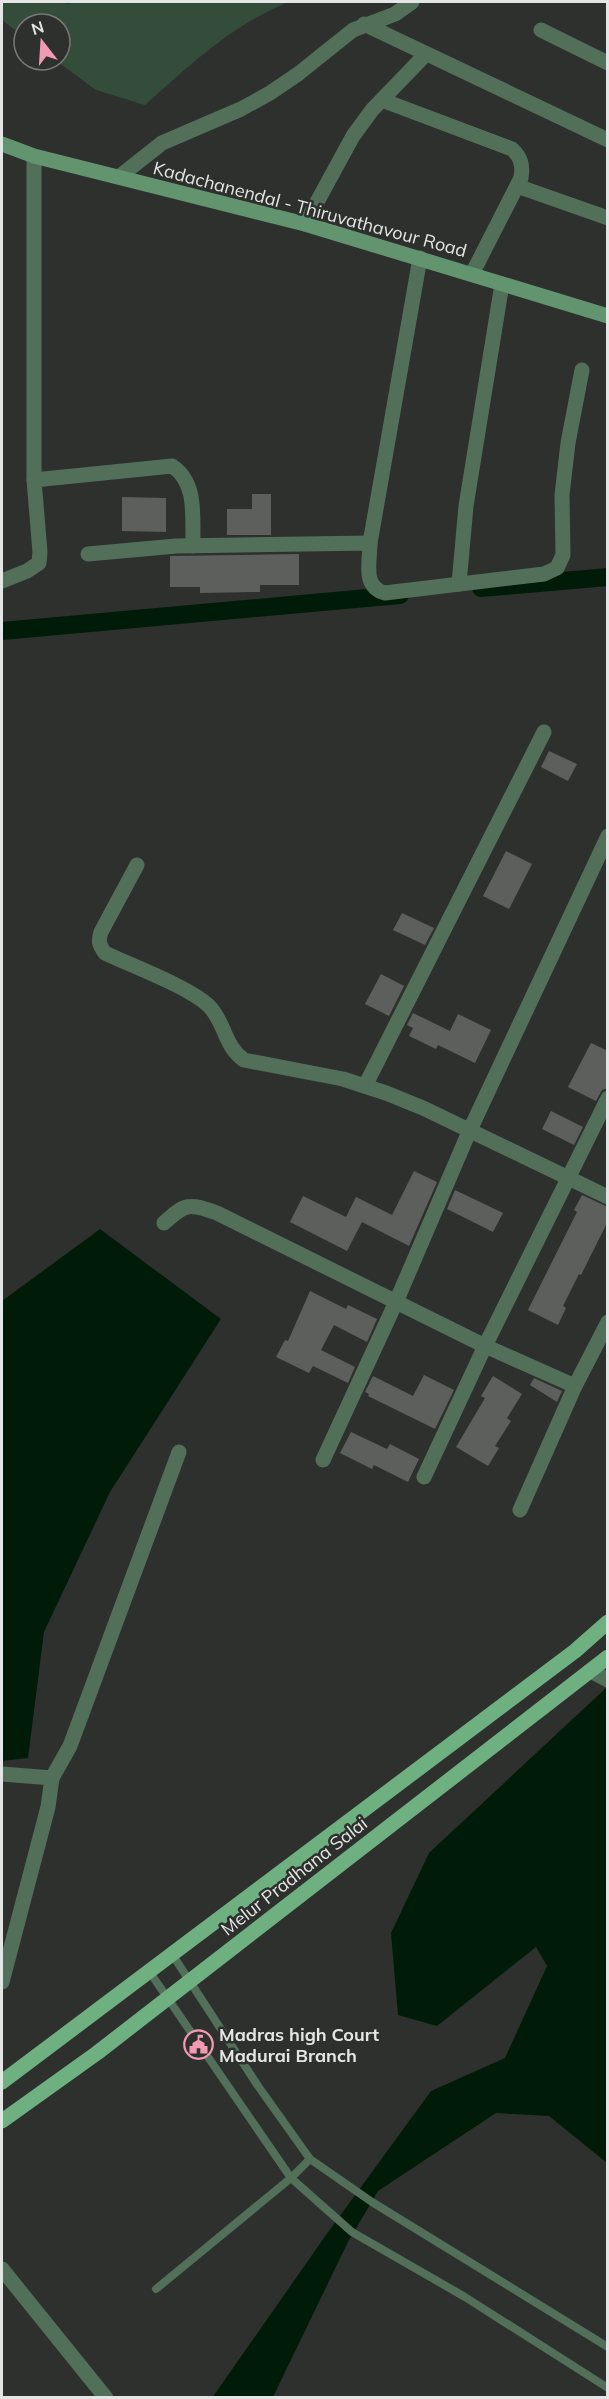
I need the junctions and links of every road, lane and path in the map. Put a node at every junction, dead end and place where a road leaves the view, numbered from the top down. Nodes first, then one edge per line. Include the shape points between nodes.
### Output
1 (412, 2) edge
2 (364, 24) junction
3 (541, 30) dead end
4 (426, 54) junction
5 (608, 63) edge
6 (382, 100) junction
7 (608, 140) edge
8 (2, 144) edge
9 (34, 156) junction
10 (119, 177) junction
11 (517, 186) junction
12 (608, 218) edge
13 (305, 225) junction
14 (420, 258) junction
15 (472, 274) junction
16 (502, 284) junction
17 (608, 316) edge
18 (582, 370) dead end
19 (34, 480) junction
20 (370, 543) junction
21 (193, 546) junction
22 (88, 554) dead end
23 (2, 580) edge
24 (459, 584) junction
25 (544, 732) dead end
26 (608, 836) edge
27 (137, 865) dead end
28 (365, 1086) junction
29 (608, 1098) edge
30 (469, 1132) junction
31 (568, 1179) junction
32 (608, 1197) edge
33 (164, 1223) dead end
34 (396, 1302) junction
35 (608, 1322) edge
36 (485, 1346) junction
37 (575, 1386) junction
38 (179, 1452) dead end
39 (322, 1460) dead end
40 (424, 1477) dead end
41 (520, 1510) dead end
42 (608, 1622) edge
43 (608, 1657) edge
44 (591, 1671) junction
45 (608, 1680) edge
46 (2, 1774) edge
47 (52, 1778) junction
48 (172, 1953) junction
49 (149, 1971) junction
50 (191, 1981) junction
51 (2, 1982) edge
52 (169, 1998) junction
53 (2, 2082) edge
54 (2, 2121) edge
55 (310, 2159) junction
56 (291, 2178) junction
57 (2, 2269) edge
58 (156, 2289) dead end
59 (608, 2347) edge
60 (608, 2388) edge
61 (105, 2397) edge

1 - 2 street via 395,14
2 - 4 street
2 - 10 street via 270,93 162,143
3 - 5 street
4 - 6 street
4 - 7 street
6 - 11 street via 512,148 522,167
6 - 13 street via 353,136
8 - 9 main road, Kadachanendal - Thiruvathavour Road
9 - 10 main road, Kadachanendal - Thiruvathavour Road
9 - 19 street
10 - 13 main road, Kadachanendal - Thiruvathavour Road
11 - 12 street
11 - 15 street
13 - 14 main road, Kadachanendal - Thiruvathavour Road
14 - 15 main road, Kadachanendal - Thiruvathavour Road
14 - 20 street
15 - 16 main road, Kadachanendal - Thiruvathavour Road
16 - 17 main road, Kadachanendal - Thiruvathavour Road
16 - 24 street via 466,506
18 - 24 street via 568,443 562,495 563,555 558,568 544,574
19 - 21 street via 172,466 181,472 191,495
19 - 23 street via 39,562
20 - 21 street
20 - 24 street via 369,579 379,591
21 - 22 street
25 - 28 street
26 - 30 street
27 - 28 street via 100,932 99,946 105,953 195,995 210,1007 234,1053 243,1060
28 - 30 street via 423,1108
29 - 31 street
30 - 31 street
30 - 34 street
31 - 32 street
31 - 36 street
33 - 34 street via 179,1209 197,1206
34 - 36 street
34 - 39 street
35 - 37 street
36 - 37 street
36 - 40 street
37 - 41 street
38 - 47 street via 70,1746
42 - 48 main road, Melur Pradhana Salai via 575,1651
43 - 44 main road, Melur Pradhana Salai
44 - 45 street
44 - 50 main road, Melur Pradhana Salai
46 - 47 street
47 - 51 street via 48,1807
48 - 49 main road, Melur Pradhana Salai
48 - 50 lane
49 - 52 lane
49 - 53 main road, Melur Pradhana Salai
50 - 52 main road, Melur Pradhana Salai
50 - 55 lane
52 - 54 main road, Melur Pradhana Salai
52 - 56 lane
55 - 56 lane
55 - 59 lane via 372,2202
56 - 58 lane
56 - 60 lane via 352,2232
57 - 61 street

